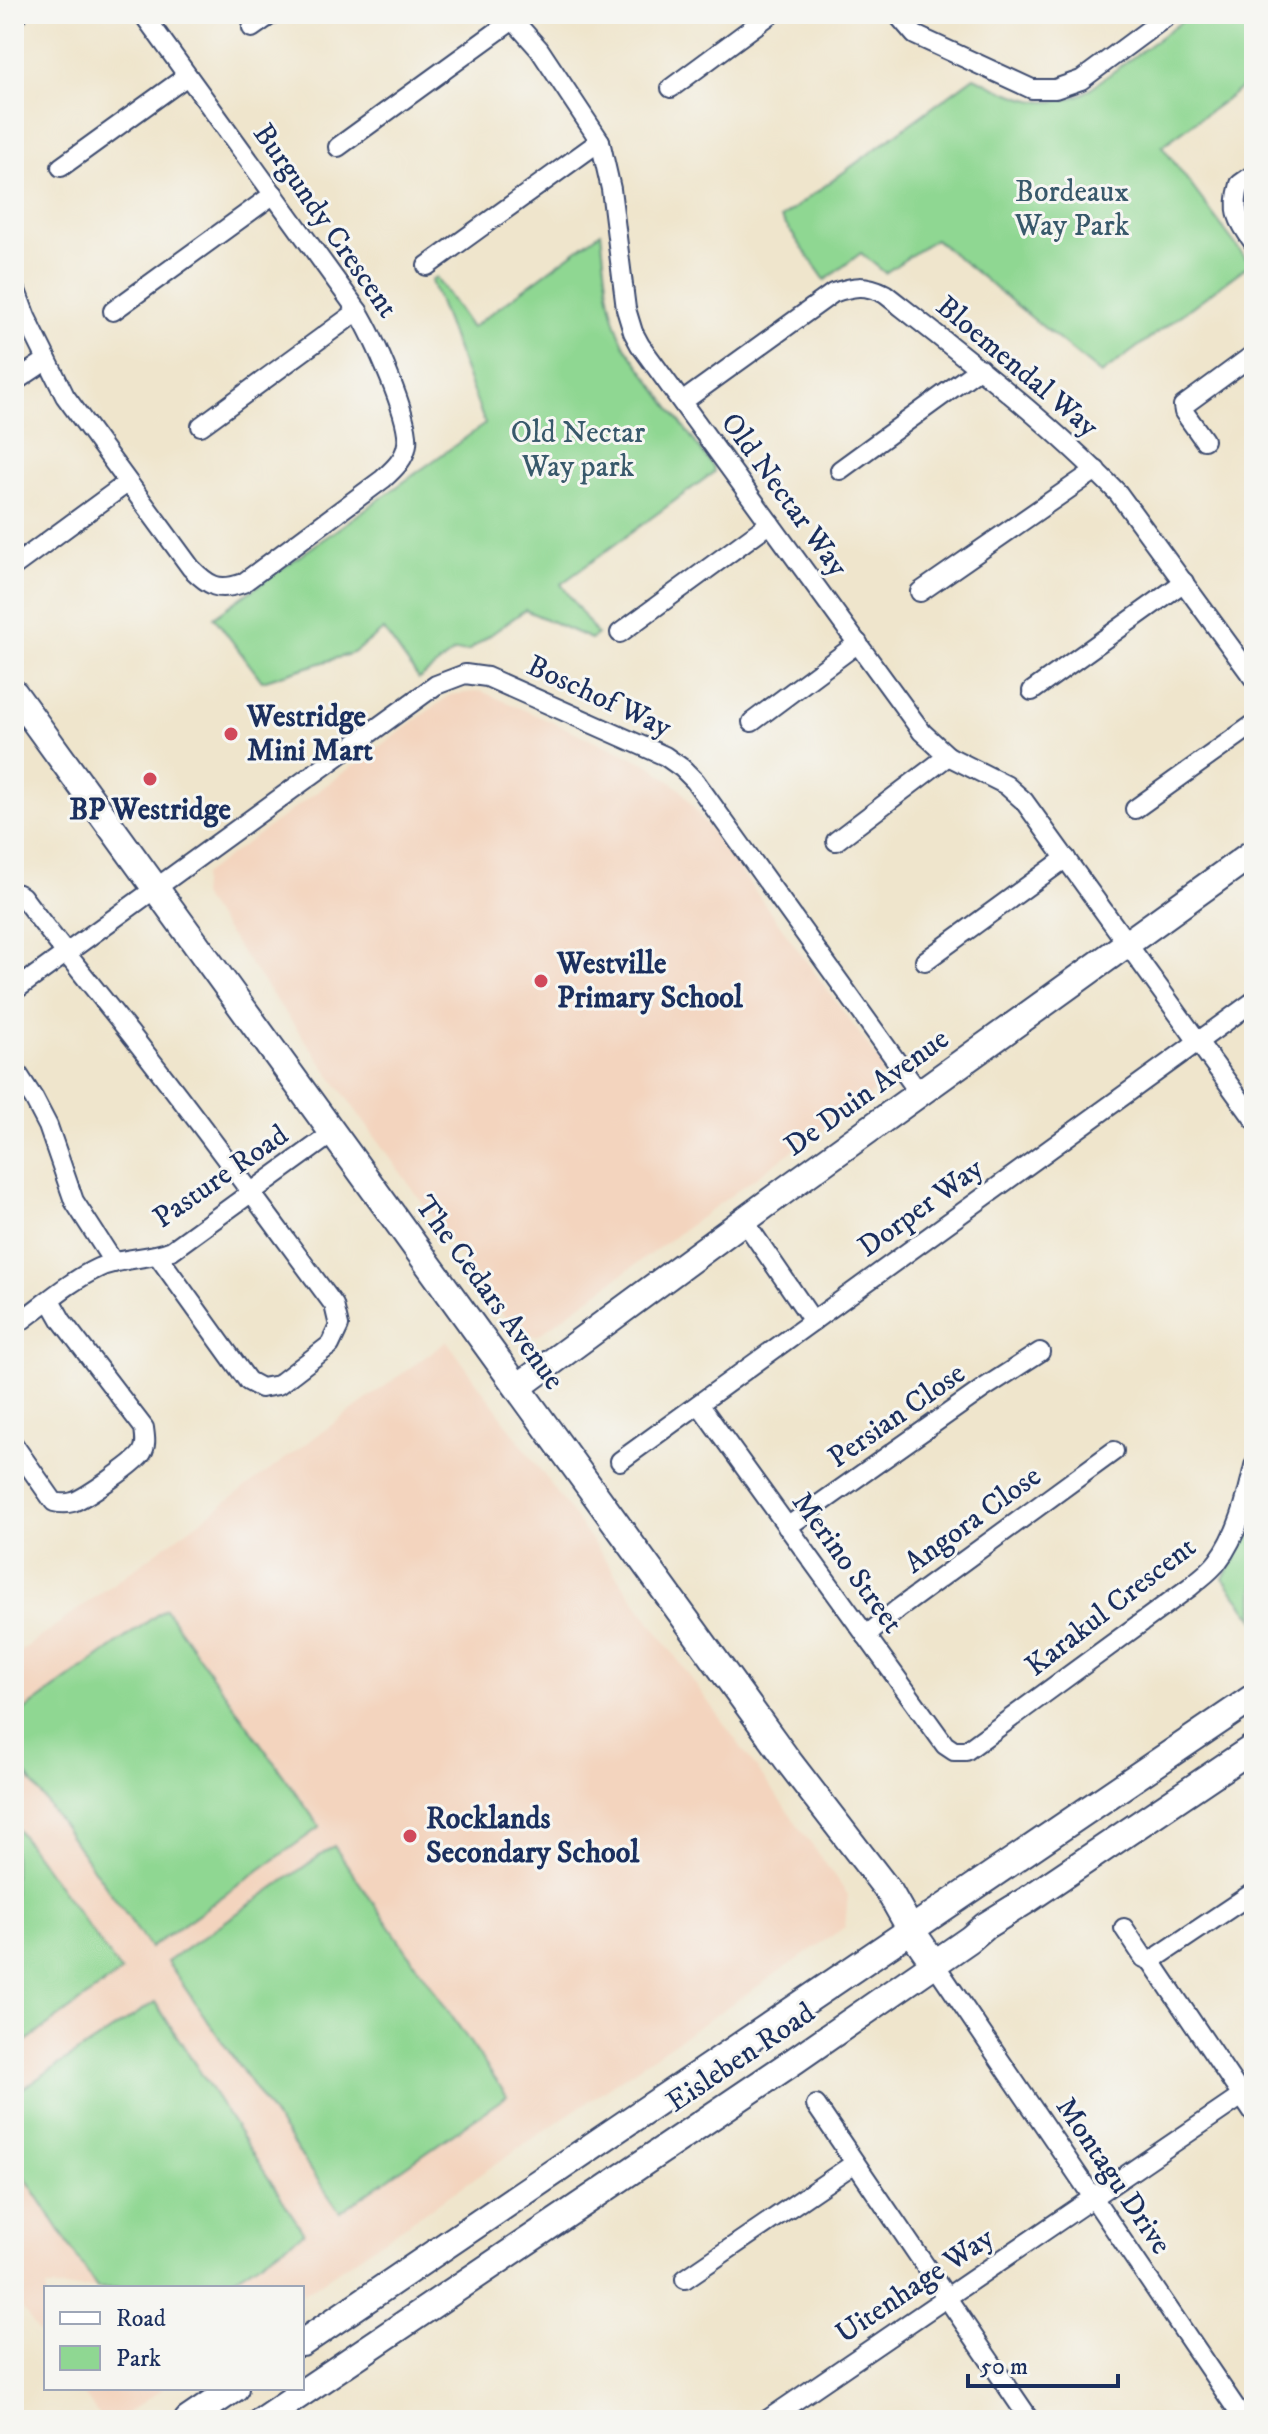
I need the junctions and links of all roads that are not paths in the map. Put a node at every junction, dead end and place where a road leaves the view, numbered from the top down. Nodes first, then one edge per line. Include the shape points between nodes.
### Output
1 (143, 14) edge
2 (272, 14) edge
3 (771, 14) edge
4 (897, 14) edge
5 (1170, 14) edge
6 (510, 17) edge
7 (252, 28) dead end
8 (187, 76) junction
9 (671, 88) dead end
10 (600, 141) junction
11 (338, 147) dead end
12 (61, 167) dead end
13 (1254, 174) edge
14 (274, 194) junction
15 (1254, 243) edge
16 (427, 266) dead end
17 (14, 285) edge
18 (113, 311) dead end
19 (358, 311) junction
20 (1254, 354) edge
21 (47, 360) junction
22 (980, 368) junction
23 (14, 382) edge
24 (682, 402) junction
25 (201, 426) dead end
26 (1204, 440) dead end
27 (840, 470) dead end
28 (1096, 470) junction
29 (127, 483) junction
30 (770, 523) junction
31 (14, 566) edge
32 (1184, 582) junction
33 (920, 592) dead end
34 (620, 633) dead end
35 (858, 643) junction
36 (1254, 679) edge
37 (1032, 691) dead end
38 (14, 693) edge
39 (752, 722) dead end
40 (1254, 724) edge
41 (948, 756) junction
42 (1135, 809) dead end
43 (836, 841) dead end
44 (1254, 852) edge
45 (1066, 858) junction
46 (156, 889) junction
47 (14, 898) edge
48 (1127, 943) junction
49 (65, 954) junction
50 (925, 961) dead end
51 (14, 991) edge
52 (1254, 1001) edge
53 (1199, 1040) junction
54 (14, 1068) edge
55 (920, 1094) junction
56 (1254, 1119) edge
57 (333, 1133) junction
58 (251, 1192) junction
59 (745, 1222) junction
60 (158, 1256) junction
61 (114, 1263) junction
62 (50, 1300) junction
63 (813, 1321) junction
64 (14, 1326) edge
65 (1040, 1352) dead end
66 (518, 1387) junction
67 (699, 1404) junction
68 (14, 1445) edge
69 (1114, 1451) dead end
70 (620, 1461) dead end
71 (1254, 1466) edge
72 (787, 1527) junction
73 (866, 1636) junction
74 (1254, 1697) edge
75 (1254, 1747) edge
76 (954, 1751) joint
77 (1254, 1892) edge
78 (1124, 1928) dead end
79 (911, 1930) junction
80 (1151, 1961) junction
81 (934, 1963) junction
82 (1242, 2096) junction
83 (816, 2105) dead end
84 (1254, 2114) edge
85 (855, 2163) junction
86 (1094, 2198) junction
87 (685, 2279) dead end
88 (946, 2297) junction
89 (304, 2342) edge
90 (232, 2390) edge
91 (188, 2420) edge
92 (262, 2420) edge
93 (767, 2420) edge
94 (1030, 2420) edge
95 (1244, 2420) edge

1 - 8 street, Burgundy Crescent
2 - 7 street
3 - 9 street
4 - 5 street via 915,35 1032,89 1055,89 1081,80
6 - 10 street, Old Nectar Way via 539,49
6 - 11 street
8 - 12 street
8 - 14 street, Burgundy Crescent
10 - 16 street
10 - 24 street, Old Nectar Way via 629,322
13 - 15 street via 1240,184 1235,205
14 - 18 street
14 - 19 street, Burgundy Crescent
17 - 21 street, Burgundy Crescent
19 - 25 street
19 - 29 street, Burgundy Crescent via 379,350 406,427 403,457 383,479 243,583 227,589 206,583 191,568
20 - 26 street via 1183,406
21 - 23 street
21 - 29 street, Burgundy Crescent via 65,396
22 - 24 street, Bloemendal Way via 885,294 854,285 833,293
22 - 27 street
22 - 28 street, Bloemendal Way
24 - 30 street, Old Nectar Way
28 - 32 street, Bloemendal Way
28 - 33 street
29 - 31 street
30 - 34 street
30 - 35 street, Old Nectar Way
32 - 36 street, Bloemendal Way
32 - 37 street
35 - 39 street
35 - 41 street, Old Nectar Way via 922,732
38 - 46 street, The Cedars Avenue
40 - 42 street
41 - 43 street
41 - 45 street, Old Nectar Way via 1006,785
44 - 48 street, De Duin Avenue
45 - 48 street, Old Nectar Way
45 - 50 street
46 - 49 street, Boschof Way
46 - 55 street, Boschof Way via 436,685 465,674 487,677 682,768
46 - 57 street, The Cedars Avenue
47 - 49 street via 22,896
48 - 53 street
48 - 55 street, De Duin Avenue
49 - 51 street, Boschof Way
49 - 58 street
52 - 53 street, Dorper Way
53 - 56 street
53 - 63 street, Dorper Way
54 - 61 street via 48,1126 74,1201
55 - 59 street, De Duin Avenue
57 - 58 street, Pasture Road
57 - 66 street, The Cedars Avenue
58 - 60 street, Pasture Road
58 - 60 street via 334,1305 339,1326 330,1345 278,1385 261,1388 248,1381
59 - 63 street
59 - 66 street, De Duin Avenue
60 - 61 street, Pasture Road
61 - 62 street, Pasture Road
62 - 64 street, Pasture Road
62 - 68 street via 144,1428 146,1441 136,1460 68,1504 54,1502
63 - 67 street, Dorper Way
65 - 72 street, Persian Close
66 - 79 street, The Cedars Avenue via 890,1893
67 - 70 street, Dorper Way
67 - 72 street, Merino Street
69 - 73 street, Angora Close
71 - 76 street, Karakul Crescent via 1247,1499 1216,1564 966,1751
72 - 73 street, Merino Street
73 - 76 street, Merino Street
74 - 79 street, Eisleben Road
75 - 81 street, Eisleben Road
77 - 80 street
78 - 80 street
79 - 81 street, The Cedars Avenue
79 - 89 street, Eisleben Road
80 - 82 street
81 - 86 street, Montagu Drive
81 - 92 street, Eisleben Road
82 - 84 street
82 - 86 street, Uitenhage Way
83 - 85 street
85 - 87 street
85 - 88 street
86 - 88 street, Uitenhage Way
86 - 95 street, Montagu Drive
88 - 93 street, Uitenhage Way
88 - 94 street
90 - 91 street

